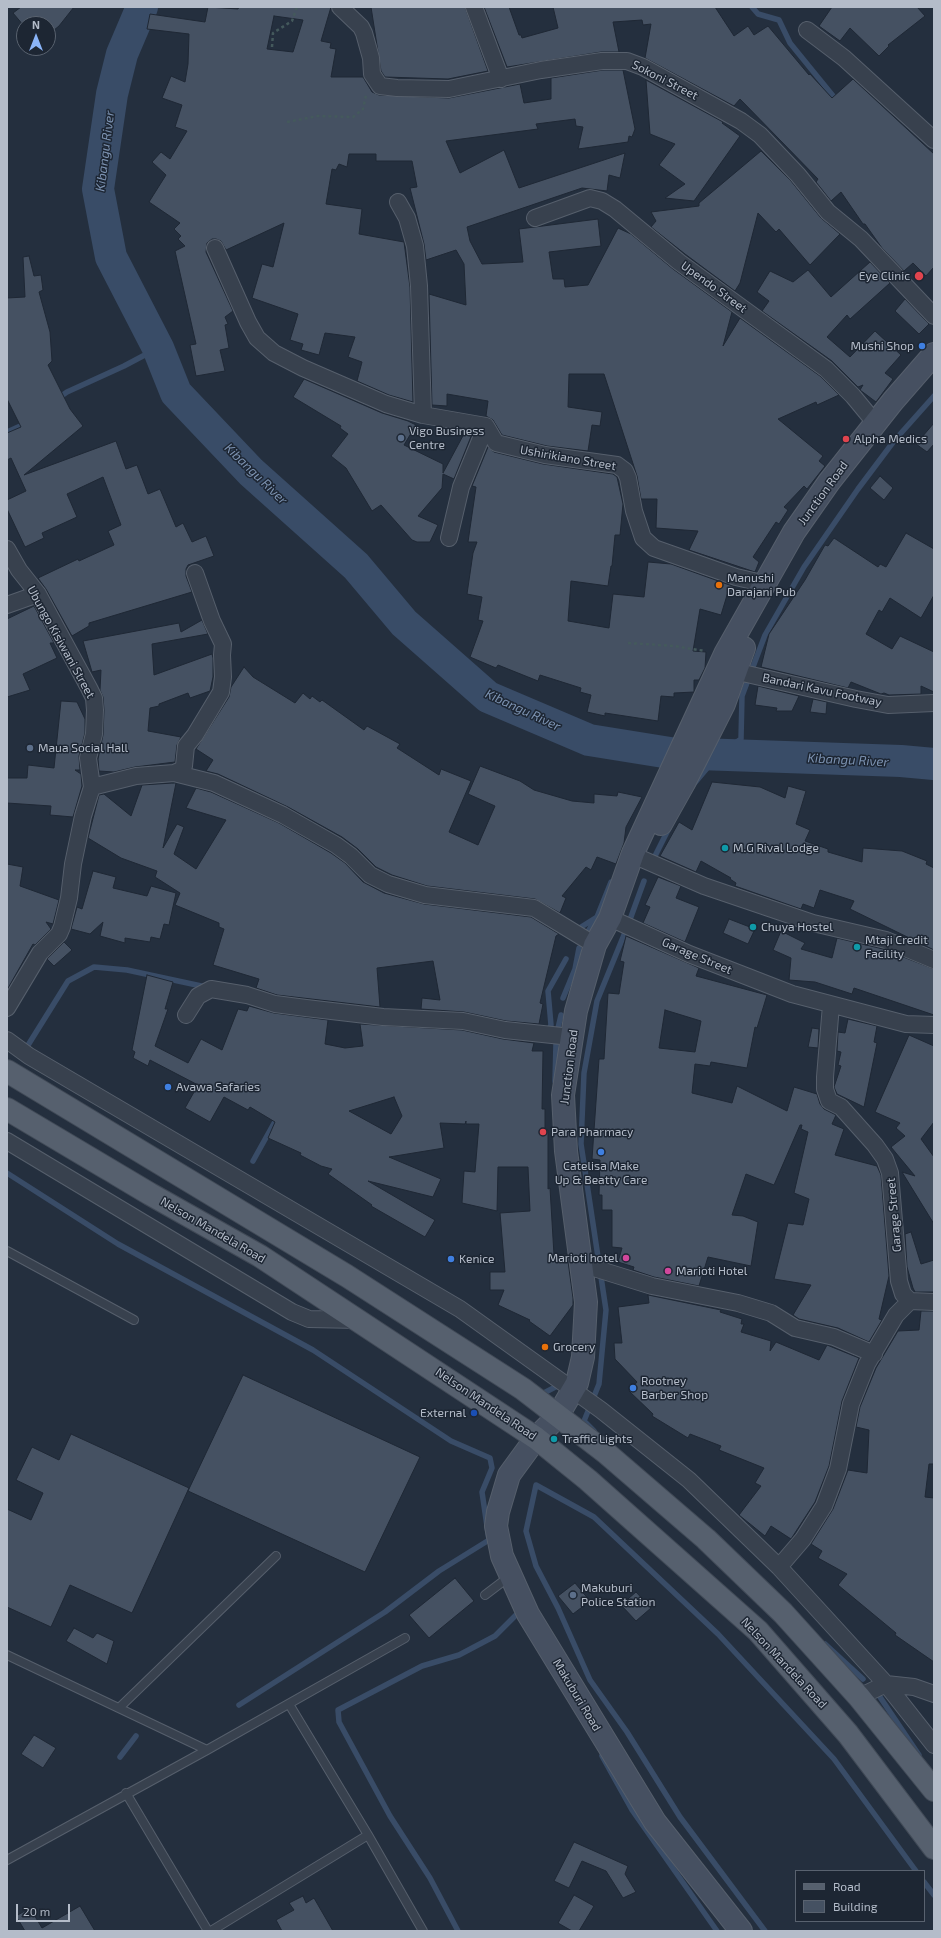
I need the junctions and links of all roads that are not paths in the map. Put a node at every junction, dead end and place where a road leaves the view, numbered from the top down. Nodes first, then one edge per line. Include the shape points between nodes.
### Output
1 (340, 7) edge
2 (474, 7) edge
3 (807, 30) dead end
4 (501, 79) junction
5 (934, 140) edge
6 (398, 202) dead end
7 (535, 218) dead end
8 (215, 248) dead end
9 (934, 316) edge
10 (934, 354) edge
11 (423, 415) junction
12 (878, 422) junction
13 (486, 426) junction
14 (449, 538) dead end
15 (7, 549) edge
16 (195, 573) dead end
17 (766, 584) junction
18 (38, 594) junction
19 (7, 605) edge
20 (730, 663) junction
21 (934, 703) edge
22 (174, 773) junction
23 (676, 780) junction
24 (92, 787) junction
25 (642, 859) junction
26 (622, 881) junction
27 (610, 918) junction
28 (595, 945) junction
29 (934, 960) edge
30 (831, 1005) junction
31 (7, 1008) edge
32 (186, 1015) dead end
33 (934, 1026) edge
34 (571, 1037) junction
35 (7, 1040) edge
36 (7, 1071) edge
37 (7, 1109) edge
38 (7, 1141) edge
39 (7, 1251) edge
40 (581, 1264) junction
41 (910, 1301) junction
42 (934, 1302) edge
43 (134, 1320) dead end
44 (360, 1320) junction
45 (874, 1354) junction
46 (574, 1390) junction
47 (557, 1417) junction
48 (536, 1438) junction
49 (276, 1556) dead end
50 (779, 1567) junction
51 (511, 1576) junction
52 (485, 1594) dead end
53 (405, 1638) dead end
54 (7, 1655) edge
55 (886, 1684) junction
56 (934, 1694) edge
57 (859, 1697) junction
58 (288, 1704) junction
59 (118, 1708) junction
60 (934, 1745) edge
61 (207, 1750) junction
62 (934, 1790) edge
63 (126, 1793) junction
64 (368, 1835) junction
65 (934, 1848) edge
66 (7, 1860) edge
67 (209, 1931) edge
68 (423, 1931) edge
69 (741, 1931) edge

1 - 4 street, Sokoni Street via 361,26 371,58 372,74 380,86 449,89
2 - 4 street
3 - 5 street via 844,58
4 - 9 street, Sokoni Street via 602,60 627,61 643,67 741,121 760,135 828,212 861,239
6 - 11 street via 407,218 415,246 419,286
7 - 12 street, Upendo Street via 590,198 602,201 679,262 826,368 872,419
8 - 11 street via 248,322 257,338 274,353 302,368 386,404
10 - 12 main road, Junction Road
11 - 13 street
12 - 17 main road, Junction Road via 829,482 794,532
13 - 14 street via 461,487
13 - 17 street, Ushirikiano Street via 496,443 545,455 621,467 628,478 634,511 643,538 654,548 736,577
15 - 18 street, Ubungo Kisiwani Street via 19,570
16 - 22 street via 223,644 223,677 221,692 186,746 184,766
17 - 20 main road, Junction Road via 754,604 752,626
18 - 19 street
18 - 24 street, Ubungo Kisiwani Street via 94,698 94,734 88,758
20 - 21 street, Bandari Kavu Footway via 869,702
20 - 23 main road, Junction Road
22 - 24 street via 136,776
22 - 28 street via 214,782 283,815 336,845 370,875 388,884 425,895 534,908
23 - 25 main road, Junction Road
23 - 26 main road, Junction Road via 633,853
24 - 31 street, Ubungo Kisiwani Street via 83,816 62,927 59,934 40,953
25 - 26 main road, Junction Road
25 - 29 street via 704,886 813,923 886,940
26 - 27 main road, Junction Road
27 - 28 main road, Junction Road
27 - 30 street, Garage Street via 792,994
28 - 34 main road, Junction Road
30 - 33 street, Garage Street via 906,1024
30 - 41 street, Garage Street via 825,1089 829,1101 840,1107 885,1159 890,1173 900,1281 903,1294
32 - 34 street via 198,996 211,989 247,995 275,1004 383,1017 463,1021 505,1030
34 - 40 main road, Junction Road via 563,1102 566,1151
35 - 46 street via 29,1056 460,1309
36 - 47 main road via 347,1276 523,1389
37 - 44 main road, Nelson Mandela Road via 254,1252
38 - 44 street via 292,1312 309,1319
39 - 43 lane
40 - 45 street via 652,1286 738,1303 771,1313 795,1328 834,1337
40 - 46 main road, Junction Road via 586,1302 585,1326 583,1357
41 - 42 street
41 - 45 street via 896,1315
44 - 48 main road, Nelson Mandela Road
45 - 50 street via 867,1364 851,1404 838,1469 824,1506 803,1538
46 - 47 main road, Junction Road
46 - 50 street via 689,1480
47 - 48 main road, Junction Road
47 - 57 main road via 605,1452 706,1539 783,1613
48 - 51 main road, Makuburi Road via 509,1475 498,1512 496,1526 502,1556
48 - 65 main road, Nelson Mandela Road via 588,1480 758,1632 848,1734
49 - 59 lane
50 - 55 street
51 - 52 lane
51 - 69 main road, Makuburi Road via 528,1614 655,1822
53 - 58 lane
54 - 59 lane
55 - 56 street via 914,1687
55 - 57 street
55 - 60 street
57 - 62 main road
58 - 61 lane
58 - 64 lane
59 - 61 lane
61 - 63 lane
63 - 66 lane
63 - 67 lane
64 - 67 lane
64 - 68 lane

